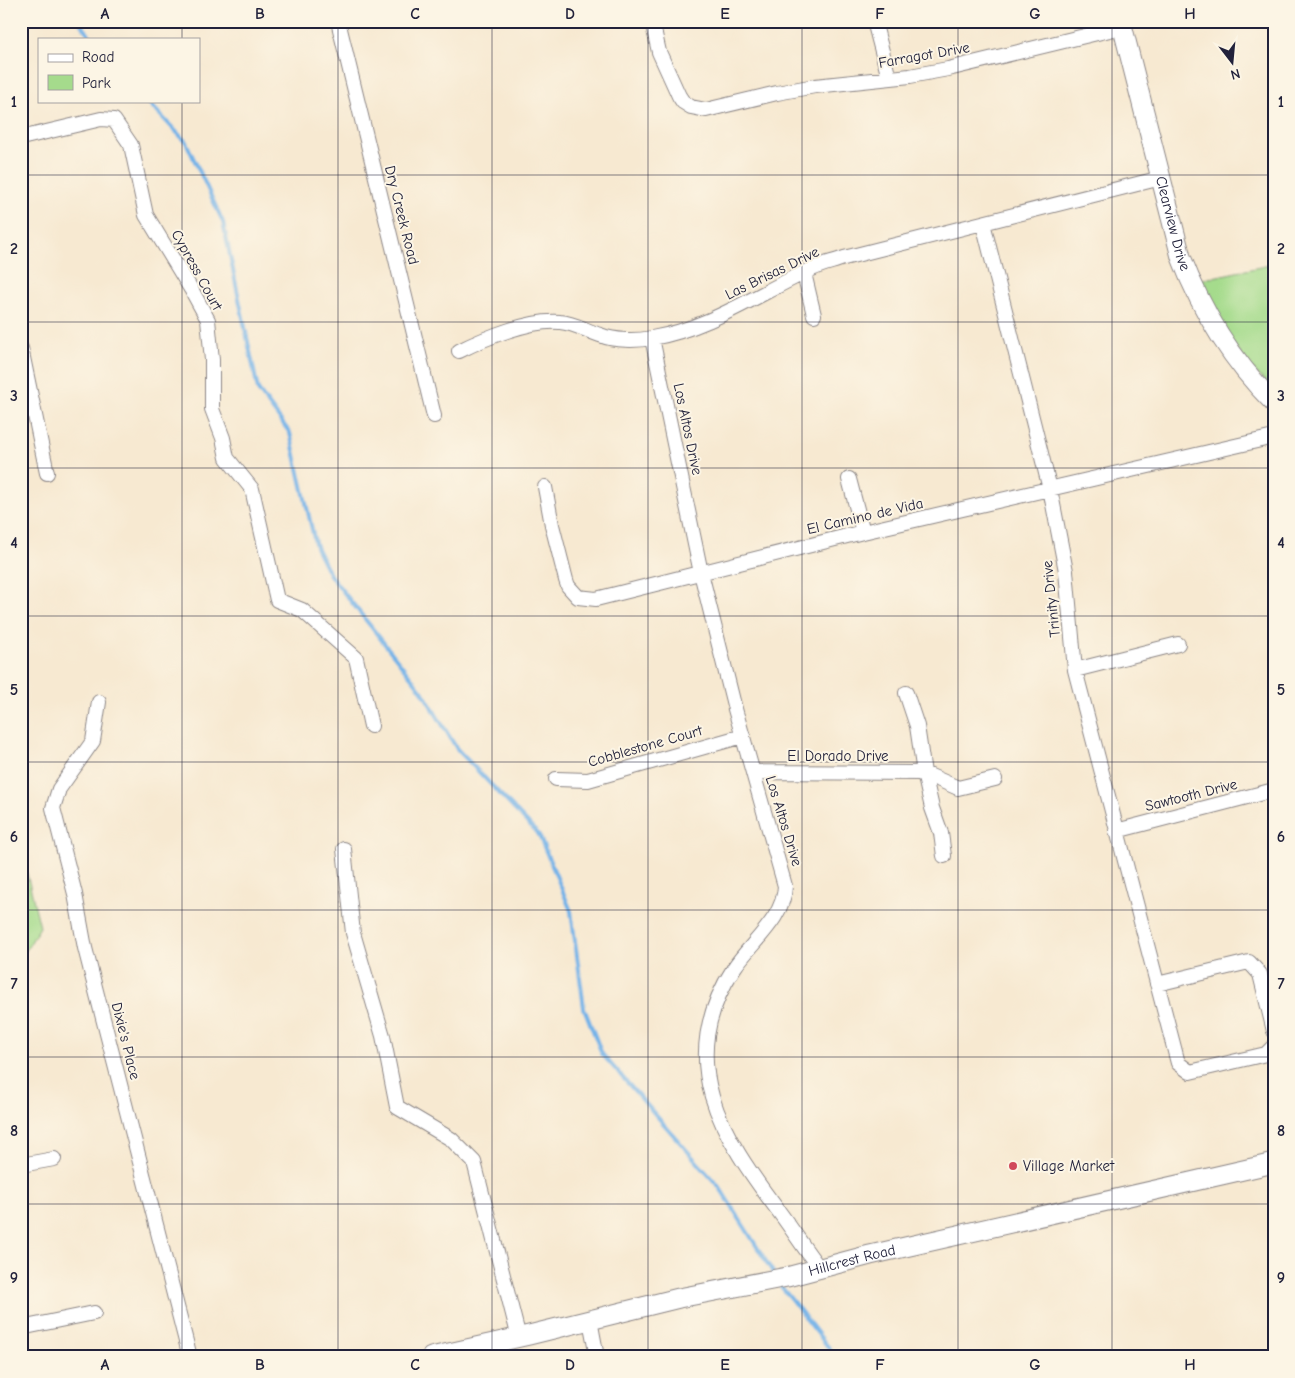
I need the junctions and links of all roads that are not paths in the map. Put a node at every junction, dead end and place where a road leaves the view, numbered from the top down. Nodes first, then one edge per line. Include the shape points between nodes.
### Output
1 (338, 21) edge
2 (652, 21) edge
3 (874, 21) edge
4 (1122, 24) edge
5 (889, 78) junction
6 (21, 138) edge
7 (1160, 178) junction
8 (983, 224) junction
9 (804, 273) junction
10 (814, 315) dead end
11 (652, 338) junction
12 (21, 348) edge
13 (459, 351) dead end
14 (1274, 403) edge
15 (434, 416) dead end
16 (1274, 437) edge
17 (47, 473) dead end
18 (849, 479) dead end
19 (545, 487) dead end
20 (1050, 489) junction
21 (862, 532) junction
22 (701, 573) junction
23 (1178, 644) dead end
24 (1075, 670) junction
25 (906, 693) dead end
26 (99, 702) dead end
27 (371, 726) dead end
28 (742, 736) junction
29 (752, 772) junction
30 (924, 773) junction
31 (556, 779) dead end
32 (995, 779) dead end
33 (1274, 790) edge
34 (1116, 831) junction
35 (344, 849) dead end
36 (944, 856) dead end
37 (1157, 984) junction
38 (1274, 1031) edge
39 (1274, 1046) edge
40 (54, 1159) dead end
41 (1274, 1163) edge
42 (21, 1165) edge
43 (820, 1269) junction
44 (94, 1313) dead end
45 (590, 1320) junction
46 (21, 1328) edge
47 (519, 1338) junction
48 (190, 1357) edge
49 (431, 1357) edge
50 (597, 1357) edge

1 - 15 street, Dry Creek Road
2 - 5 street, Farragot Drive via 659,52 673,85 683,102 696,109 706,110 815,86
3 - 5 street
4 - 5 street, Farragot Drive via 948,68
4 - 7 street, Clearview Drive
6 - 27 street, Cypress Court via 102,119 114,120 123,130 131,145 146,215 208,320 212,409 228,458 252,489 277,600 302,610 356,658
7 - 8 street, Las Brisas Drive
7 - 14 street, Clearview Drive via 1181,258 1200,302 1239,363
8 - 9 street, Las Brisas Drive via 844,258
8 - 20 street, Trinity Drive
9 - 10 street
9 - 11 street, Las Brisas Drive via 720,316
11 - 13 street, Las Brisas Drive via 618,339 572,324 545,322 494,335
11 - 22 street, Los Altos Drive
12 - 17 street
16 - 20 street, El Camino de Vida
18 - 21 street
19 - 22 street, El Camino de Vida via 566,580 578,597 596,599
20 - 21 street, El Camino de Vida
20 - 24 street, Trinity Drive via 1066,571
21 - 22 street, El Camino de Vida
22 - 28 street, Los Altos Drive
23 - 24 street
24 - 34 street, Trinity Drive
25 - 30 street via 917,726
26 - 48 street, Dixie's Place via 93,741 59,789 52,808
28 - 29 street, Los Altos Drive
28 - 31 street, Cobblestone Court via 588,780
29 - 30 street, El Dorado Drive
29 - 43 street, Los Altos Drive via 784,878 785,892 777,913 735,967 716,1002 708,1024 706,1066 714,1106 735,1148
30 - 32 street, El Dorado Drive via 958,788
30 - 36 street
33 - 34 street, Sawtooth Drive
34 - 37 street, Trinity Drive
35 - 47 street via 353,933 383,1036 397,1106 451,1139 474,1162
37 - 38 street via 1249,962 1260,974
37 - 39 street, Trinity Drive via 1178,1063 1190,1072 1266,1054
40 - 42 street
41 - 43 street, Hillcrest Road
43 - 45 street, Hillcrest Road
44 - 46 street
45 - 47 street, Hillcrest Road
45 - 50 street
47 - 49 street, Hillcrest Road

